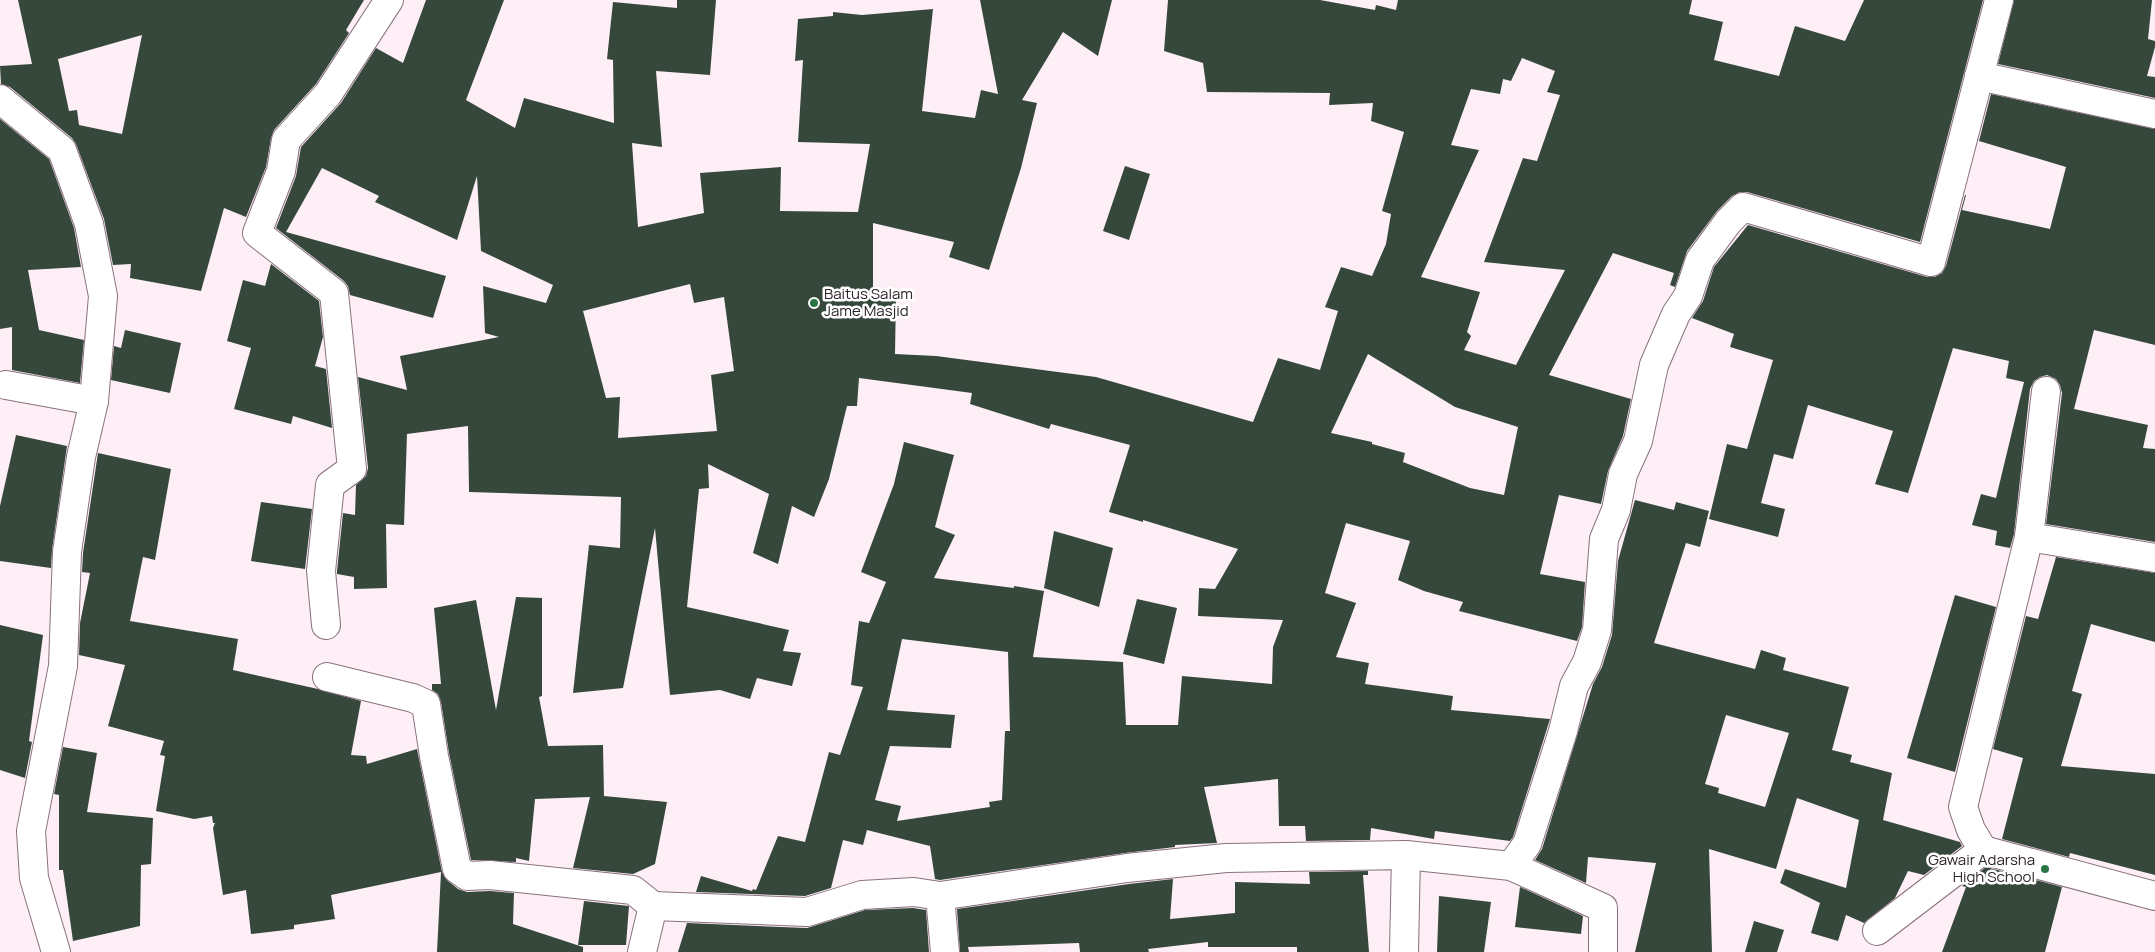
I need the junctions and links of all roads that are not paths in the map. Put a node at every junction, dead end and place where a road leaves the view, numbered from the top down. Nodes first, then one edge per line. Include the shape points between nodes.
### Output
1 (389, 0) edge
2 (1999, 0) edge
3 (1979, 76) junction
4 (0, 99) edge
5 (2155, 114) edge
6 (6, 385) dead end
7 (2046, 391) dead end
8 (94, 401) junction
9 (2029, 538) junction
10 (2155, 558) edge
11 (326, 626) dead end
12 (327, 677) dead end
13 (1983, 850) junction
14 (1406, 855) junction
15 (1511, 866) junction
16 (940, 896) junction
17 (2155, 896) edge
18 (654, 906) junction
19 (1877, 931) dead end
20 (56, 952) edge
21 (642, 952) edge
22 (945, 952) edge
23 (1404, 952) edge
24 (1603, 952) edge

1 - 11 street via 328,94 286,140 281,171 257,233 334,293 352,468 330,485 321,571
2 - 3 street
3 - 5 street
3 - 15 street via 1931,262 1743,207 1700,260 1688,296 1676,314 1654,365 1638,441 1623,474 1616,510 1604,539 1596,630 1587,662 1574,686 1527,844
4 - 8 street via 62,150 89,224 103,296
6 - 8 street
7 - 9 street
8 - 20 street via 67,552 63,666 31,831 34,878
9 - 10 street
9 - 13 street via 1963,807
12 - 18 street via 414,698 426,704 457,869 467,876 490,875 633,890
13 - 17 street
13 - 19 street
14 - 15 street
14 - 16 street via 1226,858 1128,868
14 - 23 street
15 - 24 street via 1603,908
16 - 18 street via 914,892 862,895 808,912
16 - 22 street
18 - 21 street

